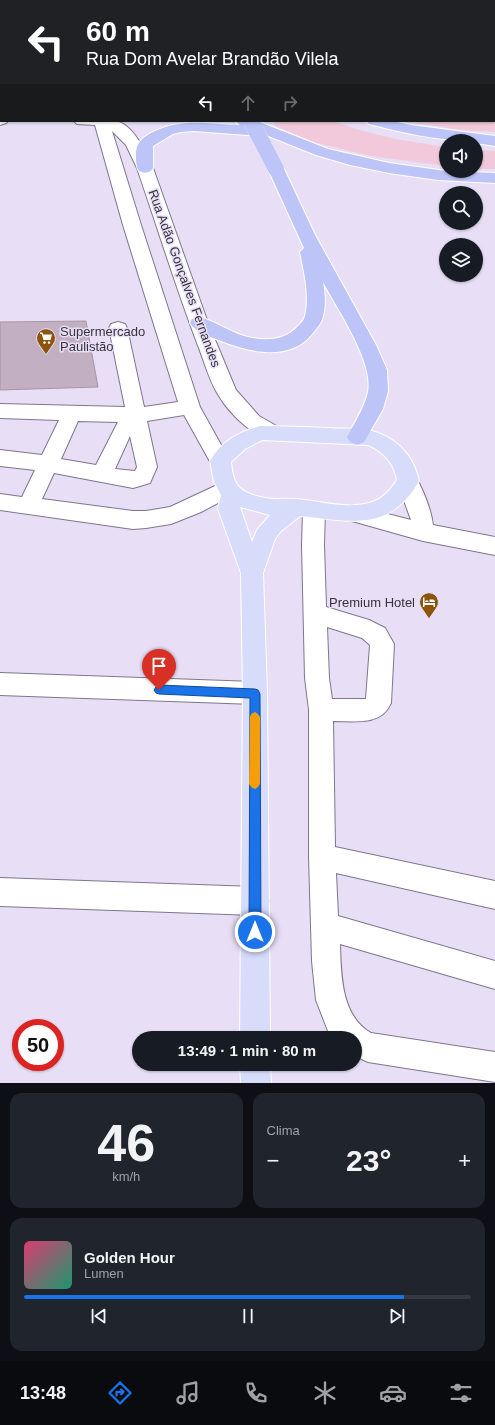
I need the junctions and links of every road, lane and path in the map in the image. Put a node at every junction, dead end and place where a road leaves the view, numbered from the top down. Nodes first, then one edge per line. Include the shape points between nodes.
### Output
1 (102, 122) edge
2 (104, 122) edge
3 (246, 122) edge
4 (378, 122) edge
5 (256, 125) edge
6 (495, 140) edge
7 (145, 168) junction
8 (495, 178) edge
9 (306, 235) junction
10 (199, 322) junction
11 (118, 328) dead end
12 (0, 411) edge
13 (72, 413) junction
14 (194, 413) junction
15 (135, 419) junction
16 (273, 433) junction
17 (357, 437) junction
18 (0, 458) edge
19 (220, 461) junction
20 (55, 465) junction
21 (102, 473) junction
22 (408, 481) junction
23 (230, 491) junction
24 (0, 502) edge
25 (36, 507) junction
26 (305, 508) junction
27 (353, 513) junction
28 (423, 532) junction
29 (495, 546) edge
30 (252, 573) junction
31 (316, 614) junction
32 (0, 684) edge
33 (255, 694) junction
34 (321, 710) junction
35 (322, 856) junction
36 (0, 892) edge
37 (495, 895) edge
38 (255, 901) junction
39 (325, 926) junction
40 (495, 976) edge
41 (255, 1031) edge
42 (346, 1031) edge
43 (362, 1044) edge
44 (495, 1067) edge
45 (256, 1071) edge
46 (256, 1083) edge

1 - 14 street via 132,225
2 - 7 street, Rua Adão Gonçalves Fernandes via 128,137
3 - 5 highway
4 - 6 highway via 411,130
5 - 7 highway via 246,130 192,127 160,134 144,148
5 - 8 highway via 322,152 350,160 389,168
5 - 9 highway, bridge
7 - 10 street, Rua Adão Gonçalves Fernandes
9 - 10 highway via 316,293 314,318 296,339 281,344 254,344 234,340
9 - 17 highway via 367,345 377,370 378,391 373,409
10 - 16 street, Rua Adão Gonçalves Fernandes via 227,393 252,421
11 - 15 street
12 - 13 street
13 - 15 street
13 - 20 street
14 - 15 street
14 - 19 street
15 - 21 street
15 - 21 street via 147,467 143,477 133,480
16 - 17 main road
16 - 19 main road via 260,433 242,440 231,447
17 - 22 main road via 376,440 390,448 403,462
18 - 20 street
19 - 23 main road via 222,475
20 - 21 street
20 - 25 street
22 - 27 main road via 394,501 379,509
22 - 28 street via 421,518
23 - 25 street via 175,515 148,520
23 - 26 main road via 248,502 266,506
23 - 30 main road via 229,509
24 - 25 street
26 - 27 main road
26 - 30 main road via 281,519 265,536
26 - 31 street via 312,545
27 - 28 street
28 - 29 street
30 - 33 main road
31 - 34 street via 317,678
31 - 34 street via 369,630 382,644 379,704 368,710
32 - 33 street
33 - 38 main road
34 - 35 street
35 - 37 street
35 - 39 street
36 - 38 street
38 - 41 main road
39 - 40 street
39 - 42 street via 331,1000 338,1021
43 - 44 street via 368,1047
45 - 46 main road

